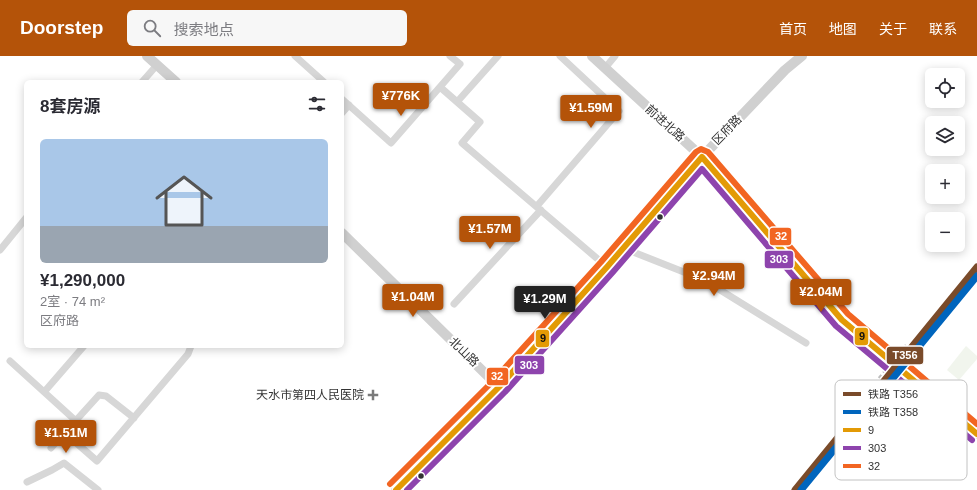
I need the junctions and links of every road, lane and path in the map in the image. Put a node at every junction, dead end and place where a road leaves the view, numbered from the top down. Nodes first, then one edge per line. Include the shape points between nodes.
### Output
1 (147, 56) edge
2 (295, 56) edge
3 (450, 56) edge
4 (498, 56) edge
5 (560, 56) edge
6 (592, 56) edge
7 (615, 56) edge
8 (802, 56) edge
9 (157, 65) junction
10 (605, 68) junction
11 (144, 80) edge
12 (174, 80) edge
13 (322, 80) edge
14 (440, 87) junction
15 (344, 100) edge
16 (457, 102) junction
17 (349, 105) junction
18 (344, 111) edge
19 (702, 157) junction
20 (539, 208) junction
21 (24, 220) edge
22 (344, 235) edge
23 (623, 248) junction
24 (0, 250) edge
25 (607, 267) junction
26 (454, 304) dead end
27 (806, 343) dead end
28 (82, 348) edge
29 (190, 348) edge
30 (10, 361) dead end
31 (913, 380) edge
32 (499, 387) junction
33 (45, 391) junction
34 (134, 418) junction
35 (76, 421) junction
36 (967, 426) edge
37 (65, 433) junction
38 (977, 434) edge
39 (51, 448) dead end
40 (27, 482) dead end
41 (98, 490) edge
42 (396, 490) edge

1 - 9 main road
2 - 13 street
3 - 14 street via 460,64
4 - 16 street
5 - 20 street via 619,111
6 - 10 main road, 前进北路
7 - 10 street
8 - 19 main road, 区府路 via 785,70
9 - 11 street
9 - 12 main road
10 - 19 main road, 前进北路
14 - 16 street
14 - 17 street via 391,143
15 - 17 street
16 - 20 street via 480,122 462,143
17 - 18 street
19 - 23 main road, 区府路
19 - 31 main road, 前进北路 via 842,320
20 - 25 street
20 - 26 street
21 - 24 street
22 - 32 main road, 北山路
23 - 25 main road, 区府路
23 - 27 street via 704,280
25 - 32 main road, 区府路
28 - 33 street
29 - 34 street via 188,354
30 - 33 street
32 - 42 main road, 区府路
33 - 35 street
34 - 35 street via 106,396 99,395
34 - 37 street via 97,461
35 - 37 street
36 - 38 main road, 前进北路
37 - 39 street
40 - 41 street via 64,463

